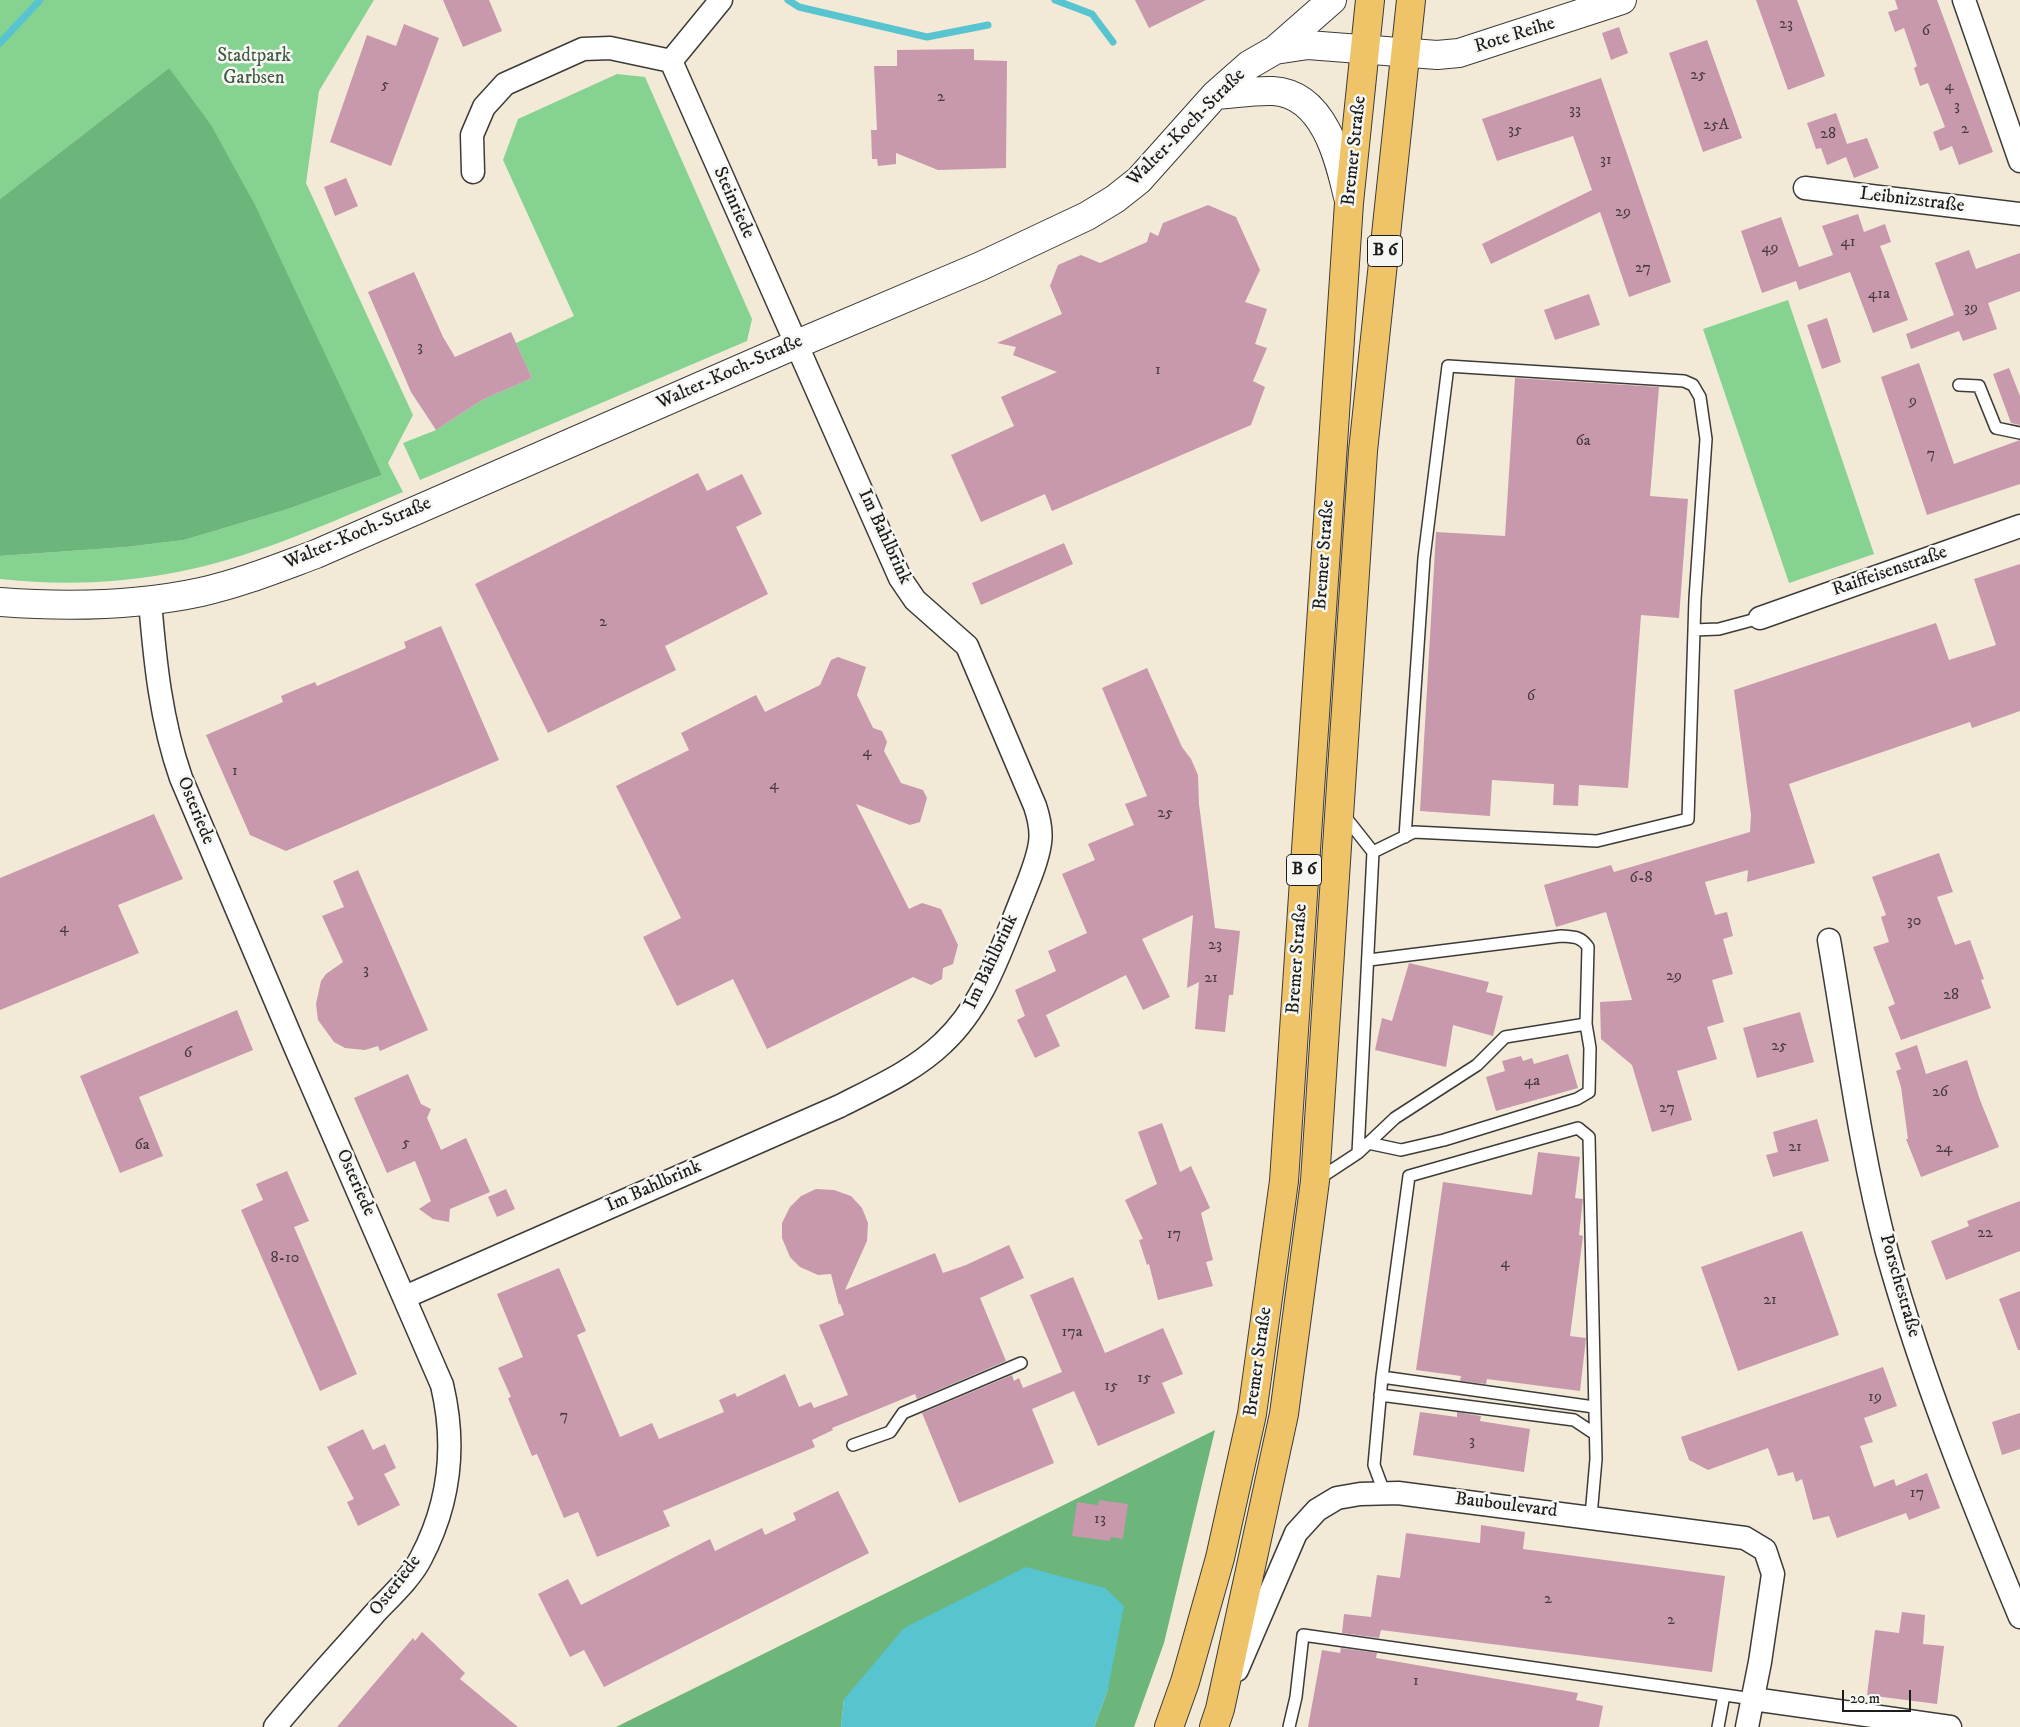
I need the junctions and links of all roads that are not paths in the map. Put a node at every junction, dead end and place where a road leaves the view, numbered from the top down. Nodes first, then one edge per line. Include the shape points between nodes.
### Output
1 (720, 0) edge
2 (1332, 0) edge
3 (1370, 0) edge
4 (1411, 0) edge
5 (1622, 0) edge
6 (1964, 0) edge
7 (1275, 50) junction
8 (1366, 50) junction
9 (1405, 52) junction
10 (671, 61) junction
11 (1214, 95) junction
12 (2020, 161) edge
13 (473, 172) dead end
14 (1805, 188) dead end
15 (1349, 203) junction
16 (2020, 214) edge
17 (797, 344) junction
18 (1959, 385) dead end
19 (2020, 433) edge
20 (2020, 526) edge
21 (150, 601) junction
22 (0, 602) edge
23 (1760, 618) joint
24 (1694, 630) junction
25 (1338, 809) junction
26 (1405, 837) junction
27 (1373, 852) junction
28 (1829, 940) dead end
29 (1369, 960) junction
30 (1586, 1024) junction
31 (1368, 1143) junction
32 (1358, 1153) junction
33 (1315, 1181) junction
34 (405, 1297) junction
35 (1021, 1363) dead end
36 (1382, 1377) junction
37 (1380, 1395) junction
38 (1594, 1407) junction
39 (1595, 1434) junction
40 (853, 1445) dead end
41 (1391, 1492) junction
42 (1591, 1516) junction
43 (2020, 1617) edge
44 (1724, 1694) junction
45 (1752, 1699) junction
46 (1217, 1718) edge
47 (275, 1727) edge
48 (1169, 1727) edge
49 (1289, 1727) edge
50 (1718, 1727) edge
51 (1747, 1727) edge
52 (1950, 1727) edge

1 - 10 street
2 - 7 street
3 - 8 main road, Bremer Straße / B 6
4 - 9 main road, Bremer Straße / B 6
5 - 9 street, Rote Reihe via 1459,53
6 - 12 street
7 - 8 street, Walter-Koch-Straße via 1308,45
7 - 11 street, Walter-Koch-Straße via 1250,65
8 - 9 street, Walter-Koch-Straße
8 - 15 main road, Bremer Straße / B 6
9 - 25 main road, Bremer Straße / B 6 via 1363,451
10 - 13 street via 610,48 583,49 504,84 484,108 472,135
10 - 17 street, Steinriede
11 - 15 street via 1274,91 1294,97 1308,106 1316,113 1338,154
11 - 17 street, Walter-Koch-Straße via 1139,180 1087,216 981,266
14 - 16 street, Leibnizstraße
15 - 48 main road, Bremer Straße / B 6 via 1284,1181 1252,1414 1220,1558
17 - 21 street, Walter-Koch-Straße via 316,554 254,577 201,592
17 - 34 street, Im Bahlbrink via 900,578 915,600 967,646 1035,806 1041,829 1040,844 1001,950 981,994 957,1029 930,1054 900,1074 840,1106
18 - 19 lane via 1979,386 1996,428
20 - 23 street, Raiffeisenstraße
21 - 22 street, Walter-Koch-Straße via 66,605
21 - 34 street, Osteriede via 164,716 181,778 299,1058
23 - 24 lane via 1719,629
24 - 26 lane via 1688,820 1598,841 1414,832
24 - 26 lane via 1706,439 1700,397 1694,384 1448,366 1424,558
25 - 27 lane
25 - 33 main road, Bremer Straße / B 6
26 - 27 lane
27 - 29 lane
28 - 43 street, Porschestraße via 1864,1150 1887,1251 1934,1400
29 - 30 lane via 1542,938 1575,937 1588,947
29 - 32 lane
30 - 31 lane via 1505,1038 1477,1065 1395,1118
30 - 31 lane via 1590,1048 1589,1092 1578,1099 1401,1150
31 - 32 lane
32 - 33 lane
33 - 46 main road, Bremer Straße / B 6 via 1284,1414
34 - 47 street, Osteriede via 442,1384 447,1408 449,1471 441,1508 421,1559
35 - 40 lane via 903,1413 890,1432
36 - 37 lane
36 - 38 lane
36 - 38 lane via 1409,1176 1578,1128 1589,1137
37 - 39 lane via 1574,1420
37 - 41 lane via 1374,1466
38 - 39 lane
39 - 42 lane
41 - 42 street, Bauboulevard
41 - 46 street, Bauboulevard via 1337,1498 1317,1510 1296,1533
42 - 45 street, Bauboulevard via 1746,1538 1765,1550 1773,1574
44 - 45 lane
44 - 49 lane via 1303,1635
44 - 50 lane
45 - 51 street, Bauboulevard
45 - 52 street

